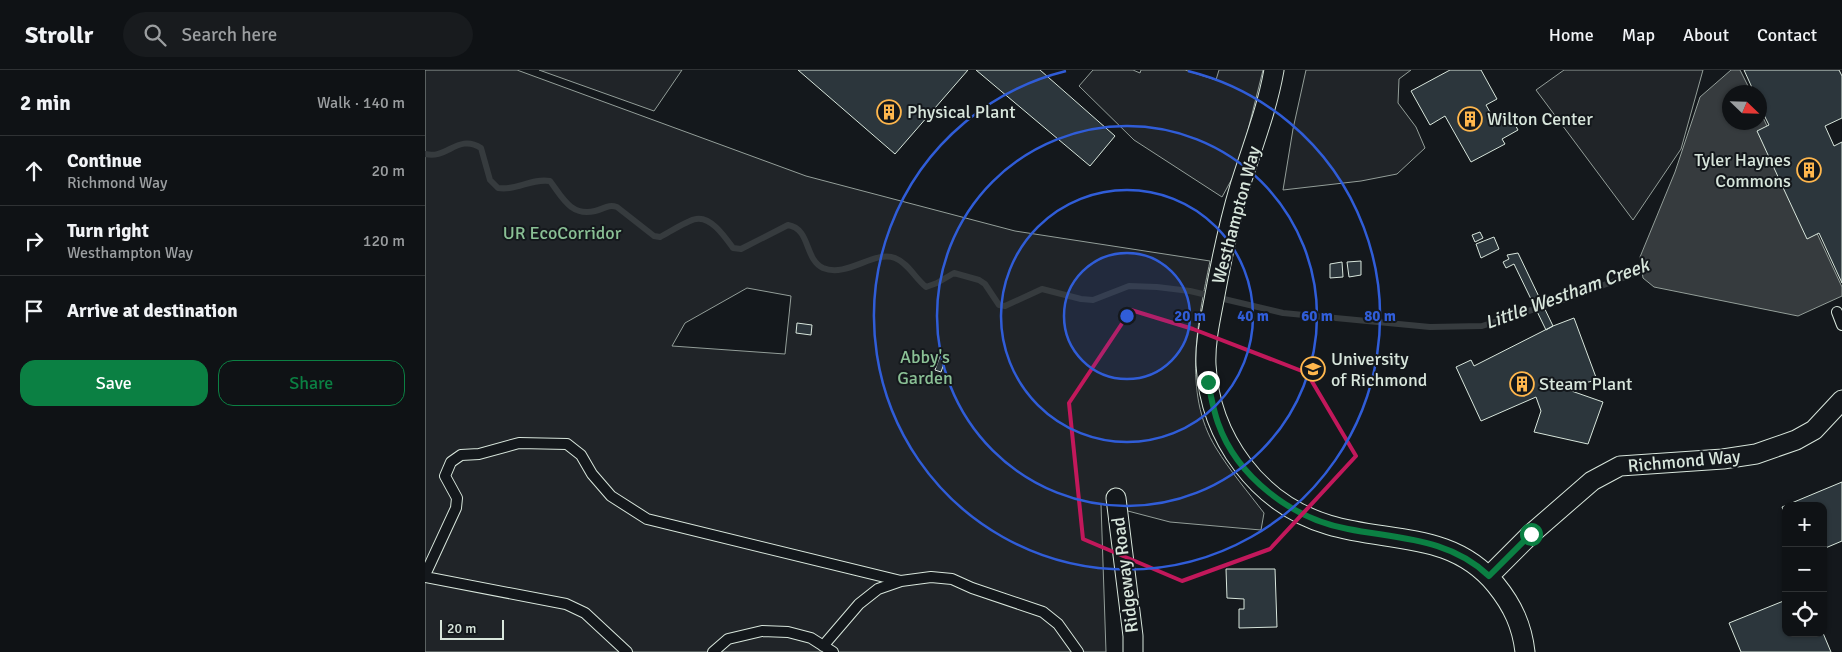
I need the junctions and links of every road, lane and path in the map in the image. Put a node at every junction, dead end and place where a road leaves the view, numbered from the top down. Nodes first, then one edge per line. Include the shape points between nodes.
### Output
1 (1274, 70) edge
2 (1837, 312) dead end
3 (1842, 325) edge
4 (1842, 400) edge
5 (1116, 498) dead end
6 (425, 576) edge
7 (1489, 576) junction
8 (901, 581) junction
9 (823, 646) junction
10 (627, 652) edge
11 (713, 652) edge
12 (833, 652) edge
13 (1078, 652) edge
14 (1133, 652) edge
15 (1525, 652) edge

1 - 7 street, Westhampton Way via 1219,267 1211,316 1206,363 1218,424 1233,451 1277,499 1311,518 1346,529 1443,547 1476,564
2 - 3 lane
4 - 7 street, Richmond Way via 1814,430 1756,454 1620,466 1592,481
5 - 14 street, Ridgeway Road
6 - 8 lane via 456,508 457,498 445,476 451,462 461,455 479,454 519,443 538,443 567,444 581,455 611,496 647,519
6 - 10 lane via 566,604 585,613
7 - 15 street, Westhampton Way via 1513,609
8 - 9 lane via 878,589 859,604
8 - 13 lane via 931,577 952,579 1043,612 1058,624
9 - 11 lane via 796,634 762,631 728,639
9 - 12 lane

